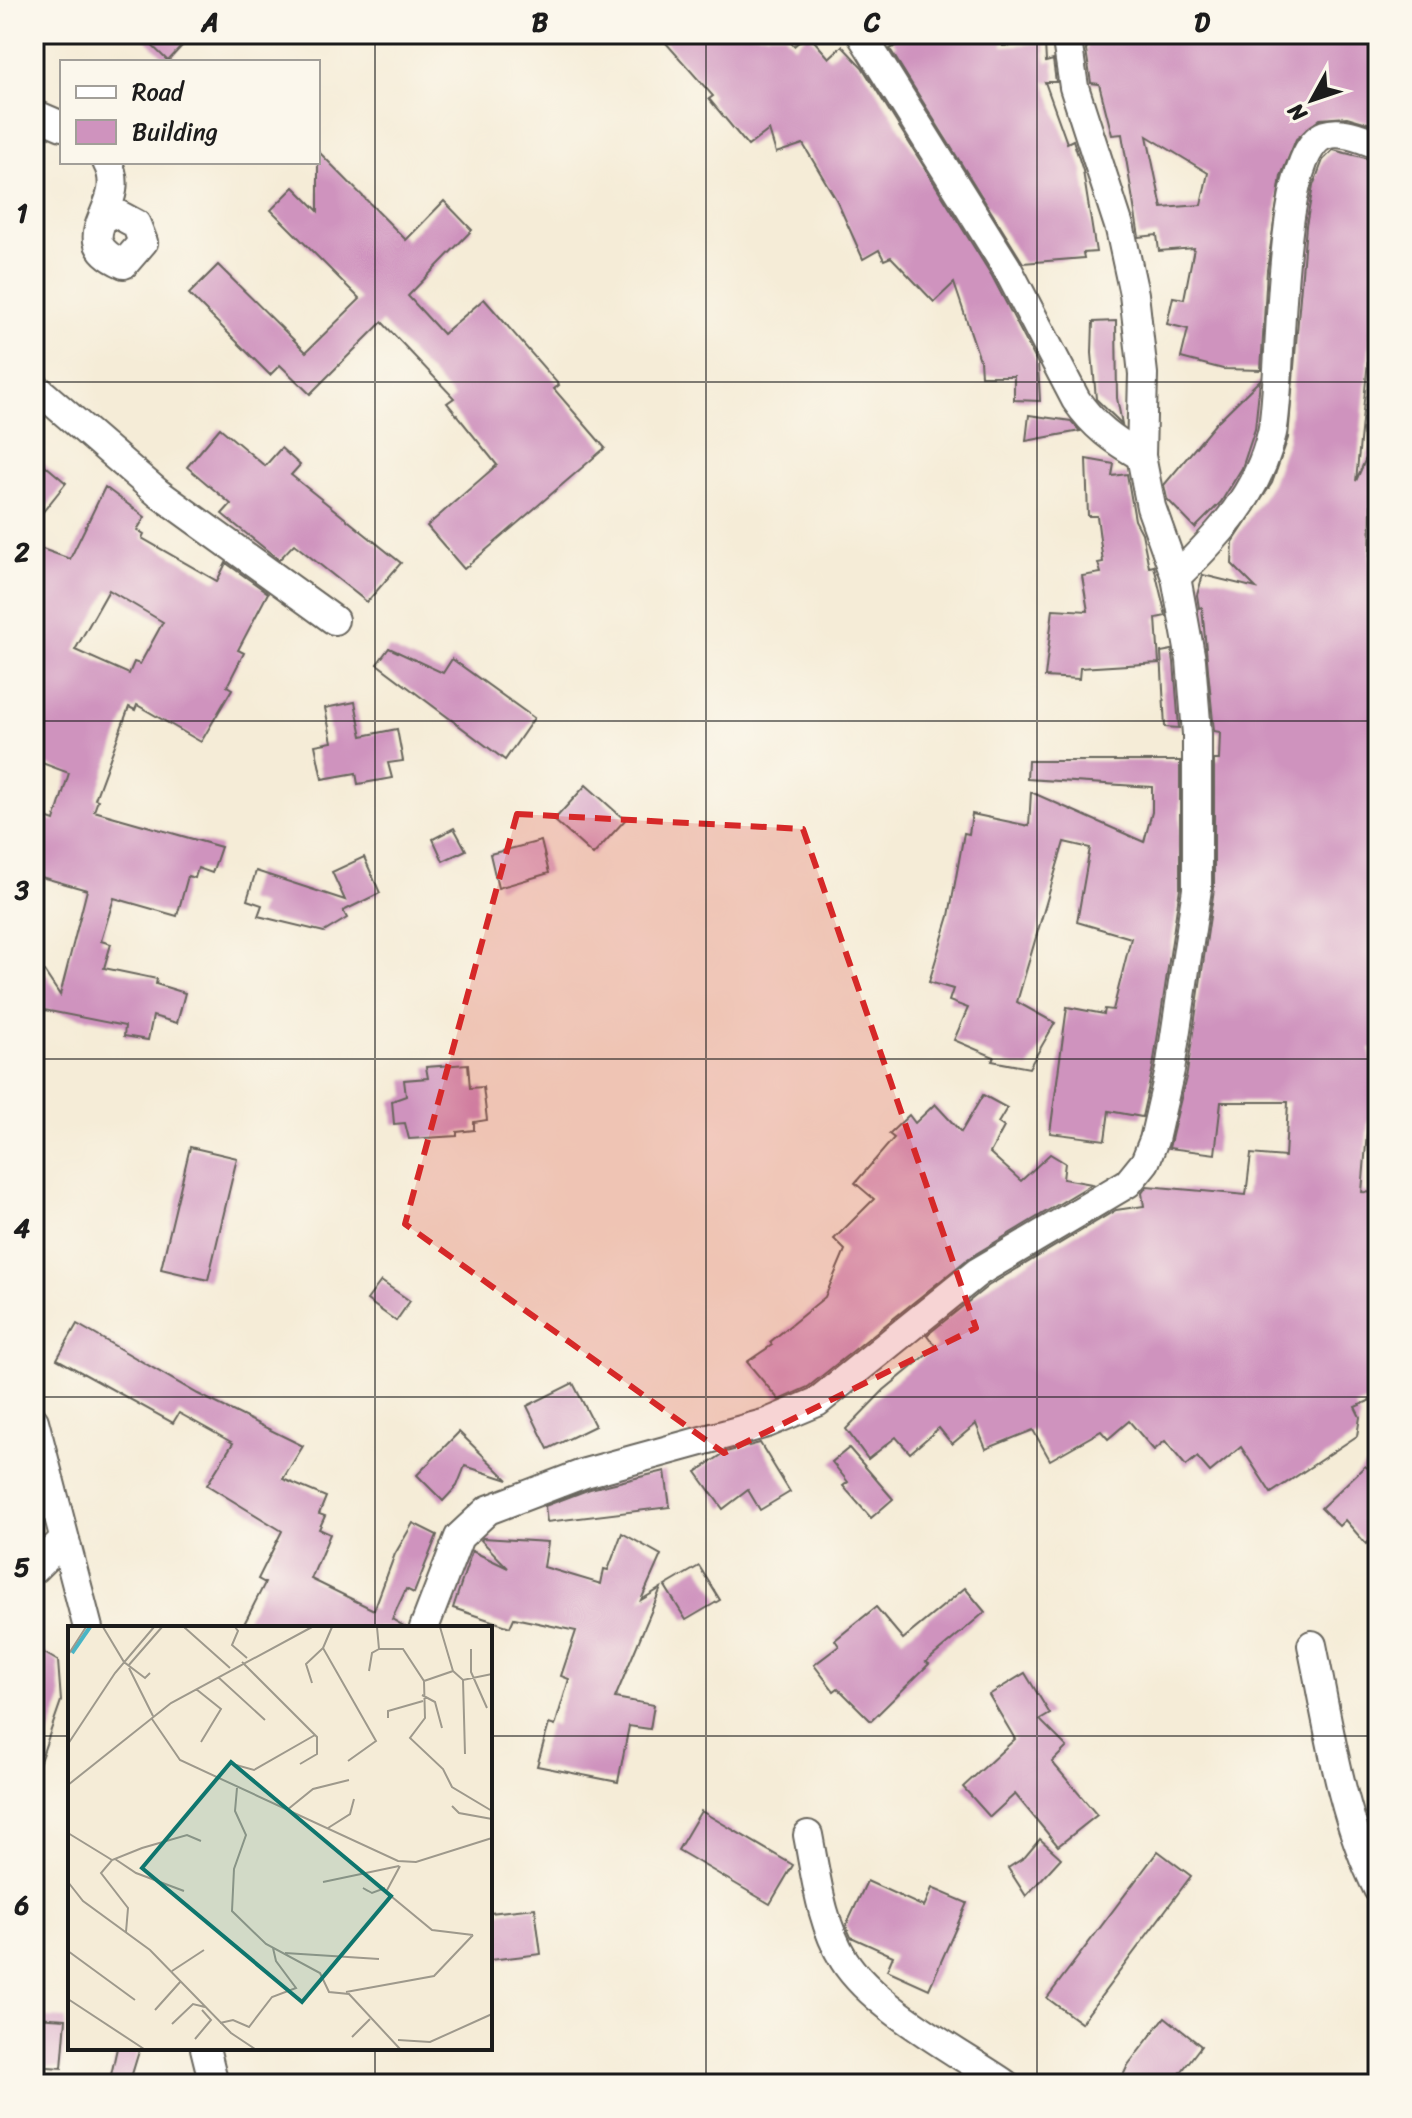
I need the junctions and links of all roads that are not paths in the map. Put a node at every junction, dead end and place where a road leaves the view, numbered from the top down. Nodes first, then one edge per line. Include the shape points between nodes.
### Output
1 (861, 34) edge
2 (1066, 34) edge
3 (34, 114) edge
4 (60, 125) edge
5 (1378, 144) edge
6 (108, 164) edge
7 (108, 209) dead end
8 (34, 386) edge
9 (1141, 456) junction
10 (1176, 577) junction
11 (334, 620) dead end
12 (34, 1421) edge
13 (64, 1539) junction
14 (34, 1569) edge
15 (87, 1626) edge
16 (425, 1626) edge
17 (1312, 1645) dead end
18 (808, 1835) dead end
19 (1378, 1889) edge
20 (206, 2050) edge
21 (214, 2084) edge
22 (1005, 2084) edge

1 - 9 street via 1007,268 1076,400 1109,438
2 - 9 street via 1074,87 1120,229 1134,294 1143,374
3 - 4 street
5 - 10 street via 1336,132 1323,135 1306,155 1292,195 1272,435 1239,510
6 - 7 street via 115,186
8 - 11 street via 158,493
9 - 10 street via 1151,507
10 - 16 street via 1197,734 1197,889 1163,1110 1145,1162 1128,1183 978,1272 817,1402 767,1423 585,1473 488,1510 459,1537
12 - 13 street
13 - 14 street
13 - 15 street
17 - 19 street via 1337,1768
18 - 22 street via 831,1932 858,1978 882,2001
20 - 21 street

